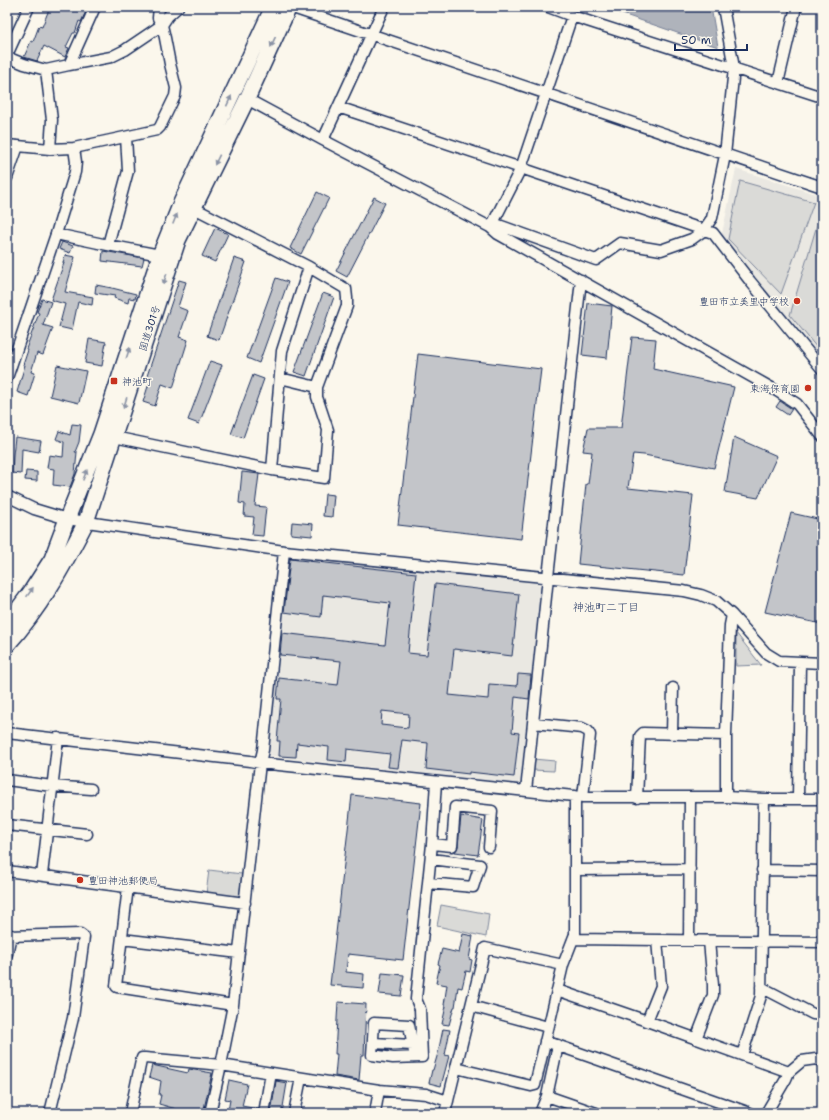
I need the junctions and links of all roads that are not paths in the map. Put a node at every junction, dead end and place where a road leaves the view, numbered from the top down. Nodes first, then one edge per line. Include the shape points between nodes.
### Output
1 (29, 7) edge
2 (95, 7) edge
3 (159, 7) edge
4 (178, 7) edge
5 (272, 7) edge
6 (289, 7) edge
7 (384, 7) edge
8 (548, 7) edge
9 (723, 7) edge
10 (796, 7) edge
11 (572, 16) junction
12 (162, 25) junction
13 (371, 34) junction
14 (7, 56) edge
15 (69, 65) junction
16 (734, 68) junction
17 (46, 70) junction
18 (778, 83) junction
19 (546, 94) junction
20 (822, 97) edge
21 (247, 99) junction
22 (338, 107) junction
23 (126, 137) junction
24 (323, 140) junction
25 (7, 145) edge
26 (18, 146) junction
27 (74, 148) junction
28 (50, 149) junction
29 (725, 155) junction
30 (521, 168) junction
31 (7, 178) edge
32 (822, 187) edge
33 (194, 208) junction
34 (492, 226) junction
35 (703, 230) junction
36 (56, 234) junction
37 (108, 245) junction
38 (160, 255) junction
39 (309, 267) junction
40 (581, 280) junction
41 (11, 356) edge
42 (822, 369) edge
43 (7, 378) edge
44 (280, 378) junction
45 (317, 387) junction
46 (822, 436) edge
47 (114, 437) junction
48 (272, 470) junction
49 (7, 496) edge
50 (67, 519) junction
51 (86, 522) junction
52 (284, 551) junction
53 (548, 577) junction
54 (732, 616) junction
55 (7, 624) edge
56 (7, 646) edge
57 (800, 663) junction
58 (822, 663) edge
59 (673, 688) dead end
60 (534, 723) junction
61 (7, 733) edge
62 (672, 734) junction
63 (726, 735) junction
64 (58, 738) junction
65 (260, 763) junction
66 (7, 780) edge
67 (436, 782) junction
68 (52, 786) junction
69 (91, 789) dead end
70 (526, 791) junction
71 (579, 797) junction
72 (726, 797) junction
73 (637, 798) junction
74 (690, 798) junction
75 (798, 798) junction
76 (764, 799) junction
77 (822, 799) edge
78 (7, 825) edge
79 (47, 830) junction
80 (86, 834) dead end
81 (432, 844) junction
82 (489, 847) dead end
83 (431, 859) junction
84 (690, 869) junction
85 (575, 870) junction
86 (762, 870) junction
87 (7, 871) edge
88 (822, 871) edge
89 (42, 875) junction
90 (428, 883) junction
91 (128, 887) junction
92 (245, 903) junction
93 (9, 936) edge
94 (122, 939) junction
95 (573, 939) junction
96 (657, 940) junction
97 (689, 940) junction
98 (709, 941) junction
99 (762, 942) junction
100 (822, 942) edge
101 (239, 953) junction
102 (7, 954) edge
103 (563, 965) junction
104 (761, 987) junction
105 (557, 990) junction
106 (233, 1005) junction
107 (471, 1006) junction
108 (822, 1015) edge
109 (647, 1021) junction
110 (548, 1027) junction
111 (696, 1038) junction
112 (545, 1041) junction
113 (373, 1043) junction
114 (413, 1045) junction
115 (558, 1045) junction
116 (742, 1055) junction
117 (415, 1057) junction
118 (822, 1062) edge
119 (222, 1066) junction
120 (456, 1068) junction
121 (789, 1072) junction
122 (271, 1073) junction
123 (301, 1078) junction
124 (378, 1090) junction
125 (547, 1096) junction
126 (448, 1100) junction
127 (50, 1113) edge
128 (130, 1113) edge
129 (210, 1113) edge
130 (264, 1113) edge
131 (294, 1113) edge
132 (375, 1113) edge
133 (445, 1113) edge
134 (540, 1113) edge
135 (596, 1113) edge
136 (750, 1113) edge
137 (766, 1113) edge

1 - 14 street
2 - 15 street
3 - 12 street via 158,18
4 - 12 street
38 -> 5 highway, 国道301号 via 181,203
6 - 13 street
6 -> 21 highway, 国道301号
7 - 13 street
8 - 11 street
9 - 16 street
10 - 18 street
11 - 16 street
11 - 19 street
12 - 15 street via 118,54
12 - 23 street via 176,88 175,96 157,130
13 - 19 street
13 - 22 street
14 - 17 street
15 - 17 street
16 - 18 street
16 - 29 street
17 - 28 street via 52,120
18 - 20 street
19 - 29 street
19 - 30 street
21 - 24 street
21 -> 33 highway, 国道301号
22 - 24 street
22 - 30 street
23 - 27 street
23 - 37 street via 128,171
24 - 34 street
25 - 26 street
26 - 28 street
26 - 31 street
27 - 28 street
27 - 36 street via 75,172
29 - 32 street
29 - 35 street via 712,218
30 - 34 street
30 - 35 street
33 - 39 street
33 -> 47 highway, 国道301号 via 178,240
34 - 35 street via 596,260 620,243 661,250 692,239
34 - 40 street via 498,234
35 - 42 street via 713,233
36 - 37 street
36 - 41 street
37 - 38 street
50 -> 38 highway, 国道301号 via 101,434
39 - 44 street via 282,351
39 - 45 street via 346,289 347,298 347,306
40 - 46 street via 783,395 796,404
40 - 53 street
41 - 43 street
44 - 45 street
44 - 48 street
45 - 48 street via 317,397 328,430 324,478
47 - 48 street
47 - 51 highway, 国道301号
49 - 50 street via 34,509
50 - 51 street
55 -> 50 highway, 国道301号 via 52,559
51 - 52 street
51 - 56 highway, 国道301号 via 45,596
52 - 53 street
52 - 65 street
53 - 54 street via 684,591 716,601
53 - 60 street
54 - 57 street via 770,657 779,661
54 - 63 street
57 - 58 street
57 - 75 street
59 - 62 street
60 - 70 street
60 - 71 street via 588,730 590,735
61 - 64 street
62 - 63 street
62 - 73 street via 643,733 640,736
63 - 72 street
64 - 65 street
64 - 68 street
65 - 67 street
65 - 92 street
66 - 68 street
67 - 70 street
67 - 81 street
68 - 69 street
68 - 79 street
70 - 71 street
71 - 73 street
71 - 85 street
72 - 74 street
72 - 76 street
73 - 74 street
74 - 84 street
75 - 76 street
75 - 77 street
76 - 86 street
78 - 79 street
79 - 80 street
79 - 89 street
81 - 82 street via 452,846 455,807 492,811
81 - 83 street
83 - 90 street
83 - 90 street via 480,865 473,887
84 - 85 street
84 - 97 street
85 - 95 street
86 - 88 street
86 - 99 street
87 - 89 street
89 - 91 street
90 - 117 street via 416,999 420,1009 422,1057
91 - 92 street
91 - 94 street
92 - 101 street
93 - 102 street
93 - 127 street via 80,934 84,937 74,1009
94 - 101 street
94 - 106 street via 117,988
95 - 96 street
95 - 103 street
96 - 97 street
96 - 109 street via 661,986
97 - 98 street
98 - 99 street
98 - 111 street via 713,995
99 - 100 street
99 - 104 street
101 - 106 street
103 - 105 street
103 - 107 street via 485,948
104 - 108 street via 813,1014
104 - 116 street via 761,996
105 - 109 street
105 - 110 street
106 - 119 street
107 - 110 street
107 - 120 street
109 - 111 street
110 - 112 street
111 - 116 street
112 - 115 street
112 - 120 street via 534,1085 531,1086
113 - 114 street
113 - 114 street via 374,1023 409,1025
113 - 117 street via 372,1055 393,1058
114 - 117 street
115 - 125 street
115 - 136 street
116 - 121 street
118 - 121 street via 816,1059 802,1061
119 - 122 street
119 - 128 street via 142,1058
119 - 129 street
120 - 126 street
121 - 137 street
122 - 123 street
122 - 130 street
123 - 124 street
123 - 131 street
124 - 126 street via 426,1094
124 - 132 street
125 - 134 street
125 - 135 street
126 - 133 street

